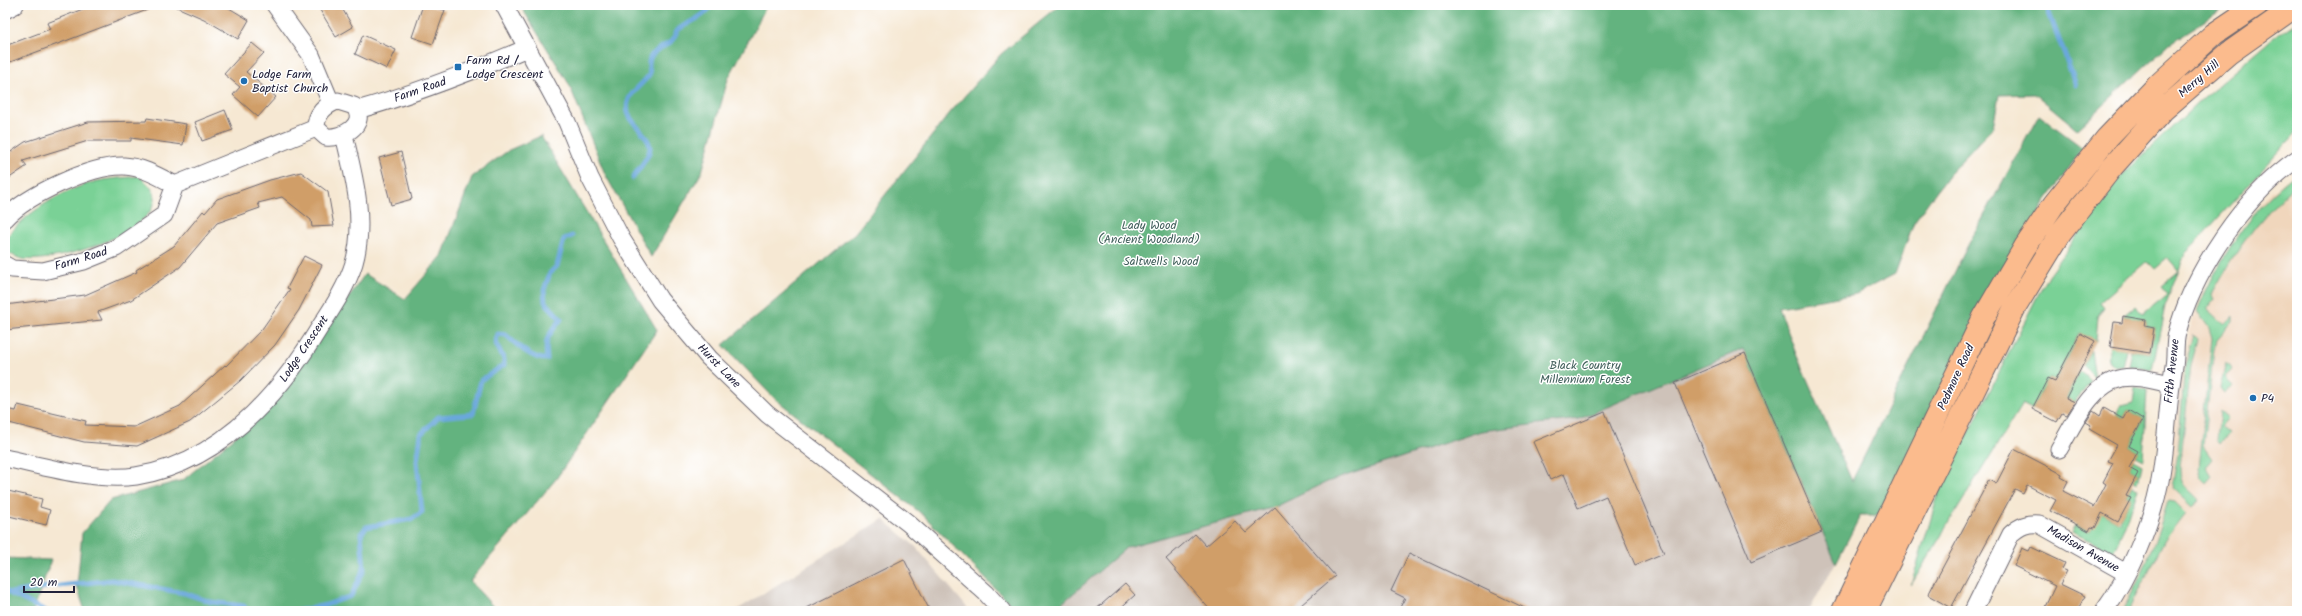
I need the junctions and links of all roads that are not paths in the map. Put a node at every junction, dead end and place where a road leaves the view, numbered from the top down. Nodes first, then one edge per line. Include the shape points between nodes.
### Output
1 (14, 5) edge
2 (275, 5) edge
3 (504, 5) edge
4 (2257, 5) edge
5 (2297, 5) edge
6 (5, 10) edge
7 (527, 48) junction
8 (331, 104) junction
9 (357, 110) junction
10 (316, 128) junction
11 (344, 135) junction
12 (2092, 157) joint
13 (2297, 159) edge
14 (2112, 167) joint
15 (175, 185) junction
16 (5, 219) edge
17 (5, 266) edge
18 (2171, 384) junction
19 (2059, 449) dead end
20 (5, 458) edge
21 (2126, 573) junction
22 (1002, 611) edge
23 (1843, 611) edge
24 (1865, 611) edge
25 (1973, 611) edge
26 (2104, 611) edge

1 - 6 street
2 - 8 street via 311,55
3 - 7 street, Hurst Lane
4 - 12 highway, Merry Hill via 2214,34 2157,86
5 - 14 highway, Merry Hill via 2229,53 2175,100
7 - 9 street, Farm Road via 466,74 394,100
7 - 22 street, Hurst Lane via 567,122 590,178 621,238 660,300 710,358 767,414 908,523 986,593
8 - 9 street via 344,102
8 - 10 street via 318,116
9 - 11 street via 356,123
10 - 11 street via 326,137
10 - 15 street
11 - 20 street, Lodge Crescent via 352,164 358,207 359,225 354,263 339,296 300,361 264,404 222,439 194,457 136,476 110,476 61,470
12 - 23 highway, Pedmore Road via 2024,247 1984,317
13 - 18 street, Fifth Avenue via 2245,207 2200,275 2176,334 2176,355
14 - 24 highway, Pedmore Road via 2060,234 2014,309
15 - 16 street via 149,171 123,166 90,172 38,193
15 - 17 street, Farm Road via 164,215 116,248 84,261 42,271 12,269
18 - 19 street via 2140,378 2123,378 2106,384 2085,405
18 - 21 street, Fifth Avenue via 2160,481 2148,522
21 - 25 street, Madison Avenue via 2039,524 2029,523 2011,534
21 - 26 street, Fifth Avenue

